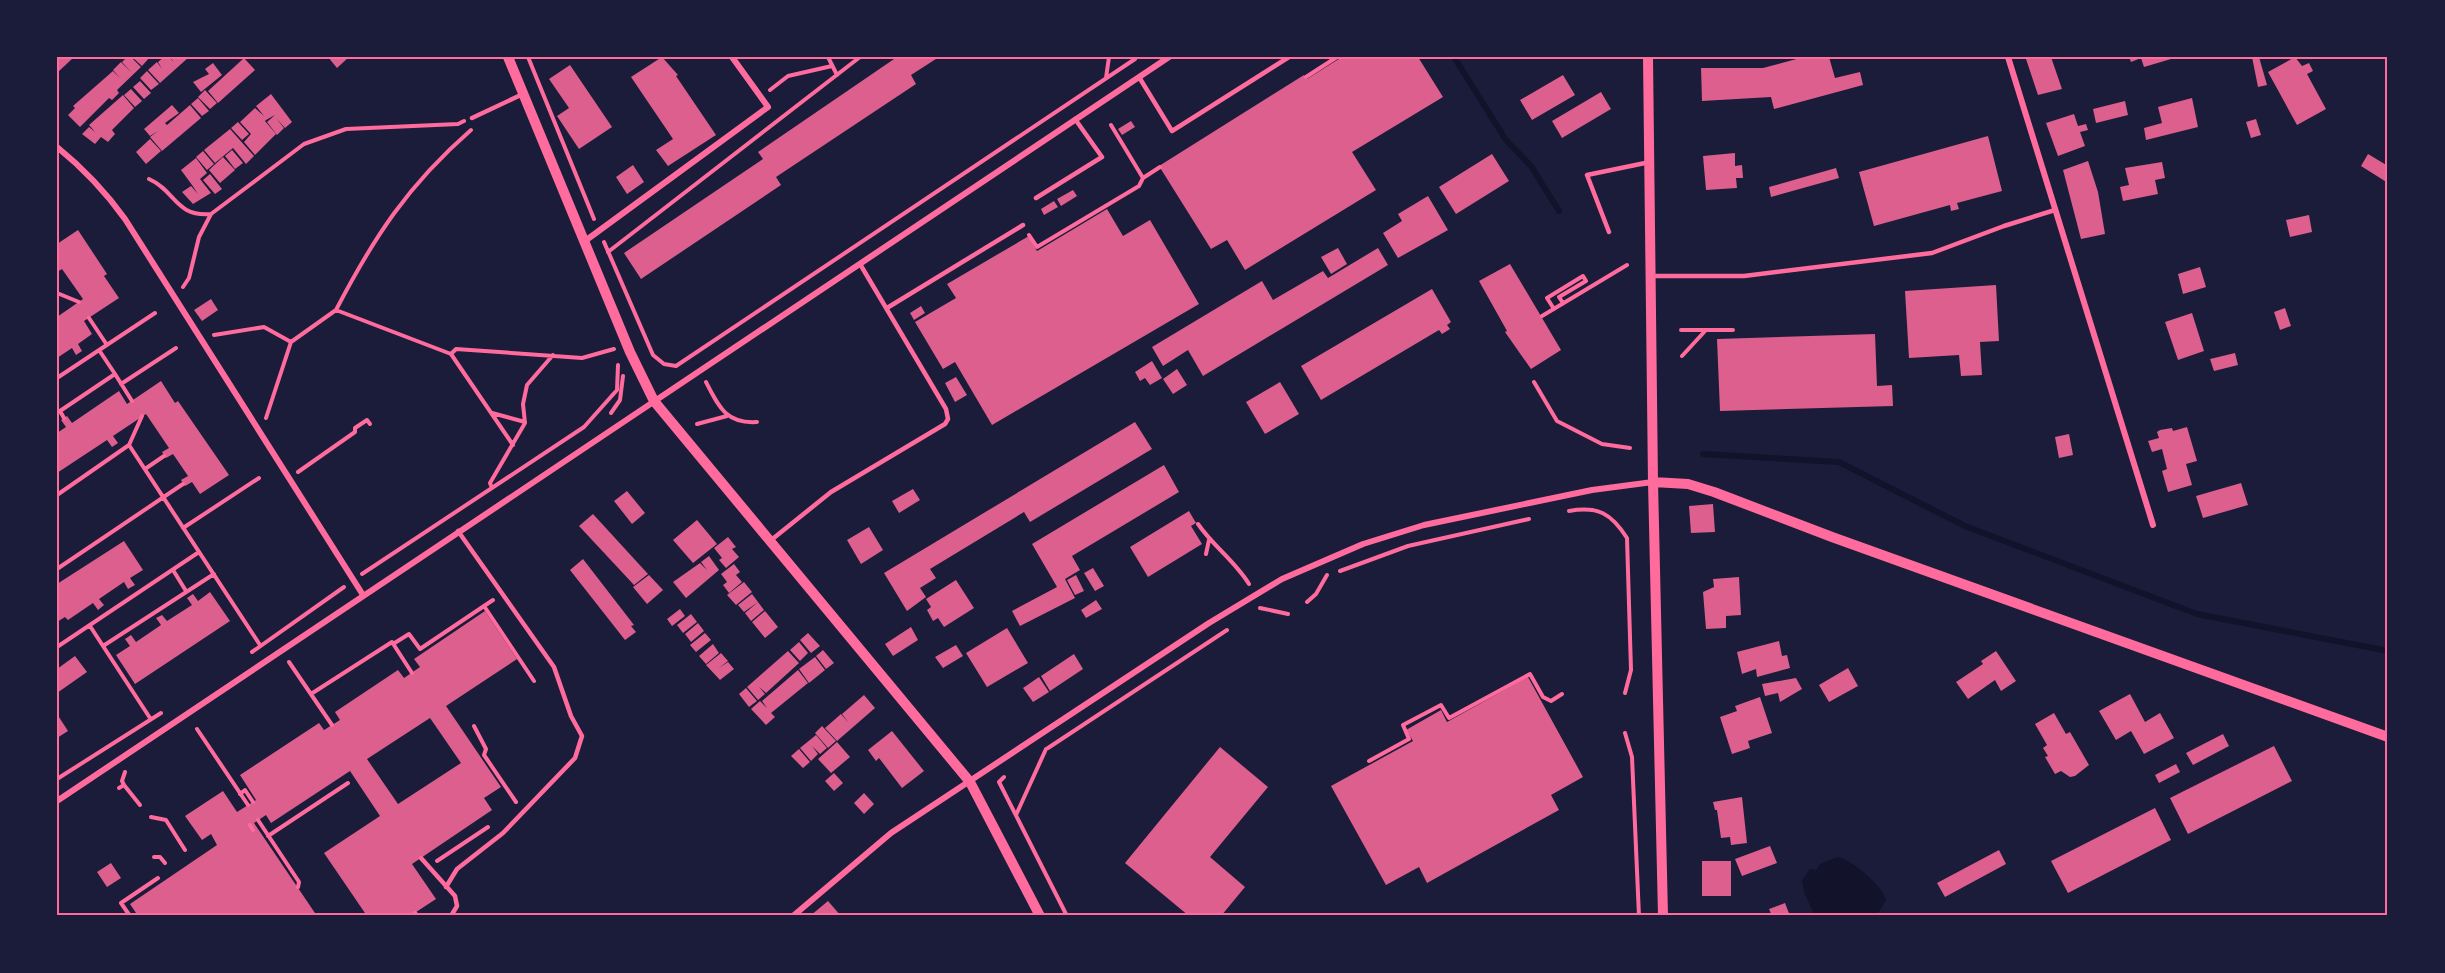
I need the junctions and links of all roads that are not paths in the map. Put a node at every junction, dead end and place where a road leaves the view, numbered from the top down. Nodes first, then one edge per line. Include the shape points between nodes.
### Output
1 (508, 57) edge
2 (732, 57) edge
3 (1169, 57) edge
4 (1289, 57) edge
5 (1648, 57) edge
6 (2008, 57) edge
7 (1158, 60) edge
8 (1139, 77) junction
9 (523, 93) junction
10 (472, 118) road end
11 (1075, 119) junction
12 (57, 147) edge
13 (1650, 162) junction
14 (1036, 198) dead end
15 (2055, 210) junction
16 (1023, 225) road end
17 (1609, 232) dead end
18 (585, 241) junction
19 (860, 264) junction
20 (1651, 276) junction
21 (887, 308) junction
22 (654, 401) junction
23 (1653, 482) junction
24 (2153, 525) dead end
25 (458, 531) junction
26 (770, 541) junction
27 (363, 594) junction
28 (2388, 737) edge
29 (970, 782) junction
30 (57, 801) edge
31 (421, 858) dead end
32 (446, 887) junction
33 (451, 916) edge
34 (793, 916) edge
35 (1040, 916) edge
36 (1663, 916) edge

1 - 9 street
2 - 18 street via 768,106
3 - 7 street
4 - 8 lane via 1172,131
5 - 13 street
6 - 15 street
7 - 8 street
8 - 11 street
9 - 10 lane
9 - 18 street
11 - 14 lane via 1102,158
11 - 19 street
12 - 27 street via 106,192
13 - 17 lane via 1587,175
13 - 20 street
15 - 20 lane via 1932,253 1744,276
15 - 24 street
16 - 21 lane
18 - 22 street
19 - 21 lane
19 - 22 street
20 - 23 street
21 - 26 lane via 946,409 948,419 831,492
22 - 25 street
22 - 26 street
23 - 28 street via 1688,484 1714,492
23 - 29 street via 1592,490 1424,525 1322,560 1255,594
23 - 36 street
25 - 27 street
25 - 32 lane via 554,667 582,736 575,758 503,833 458,869
26 - 29 street
27 - 30 street
29 - 34 street via 891,832
29 - 35 street
31 - 32 lane
32 - 33 lane via 457,906

